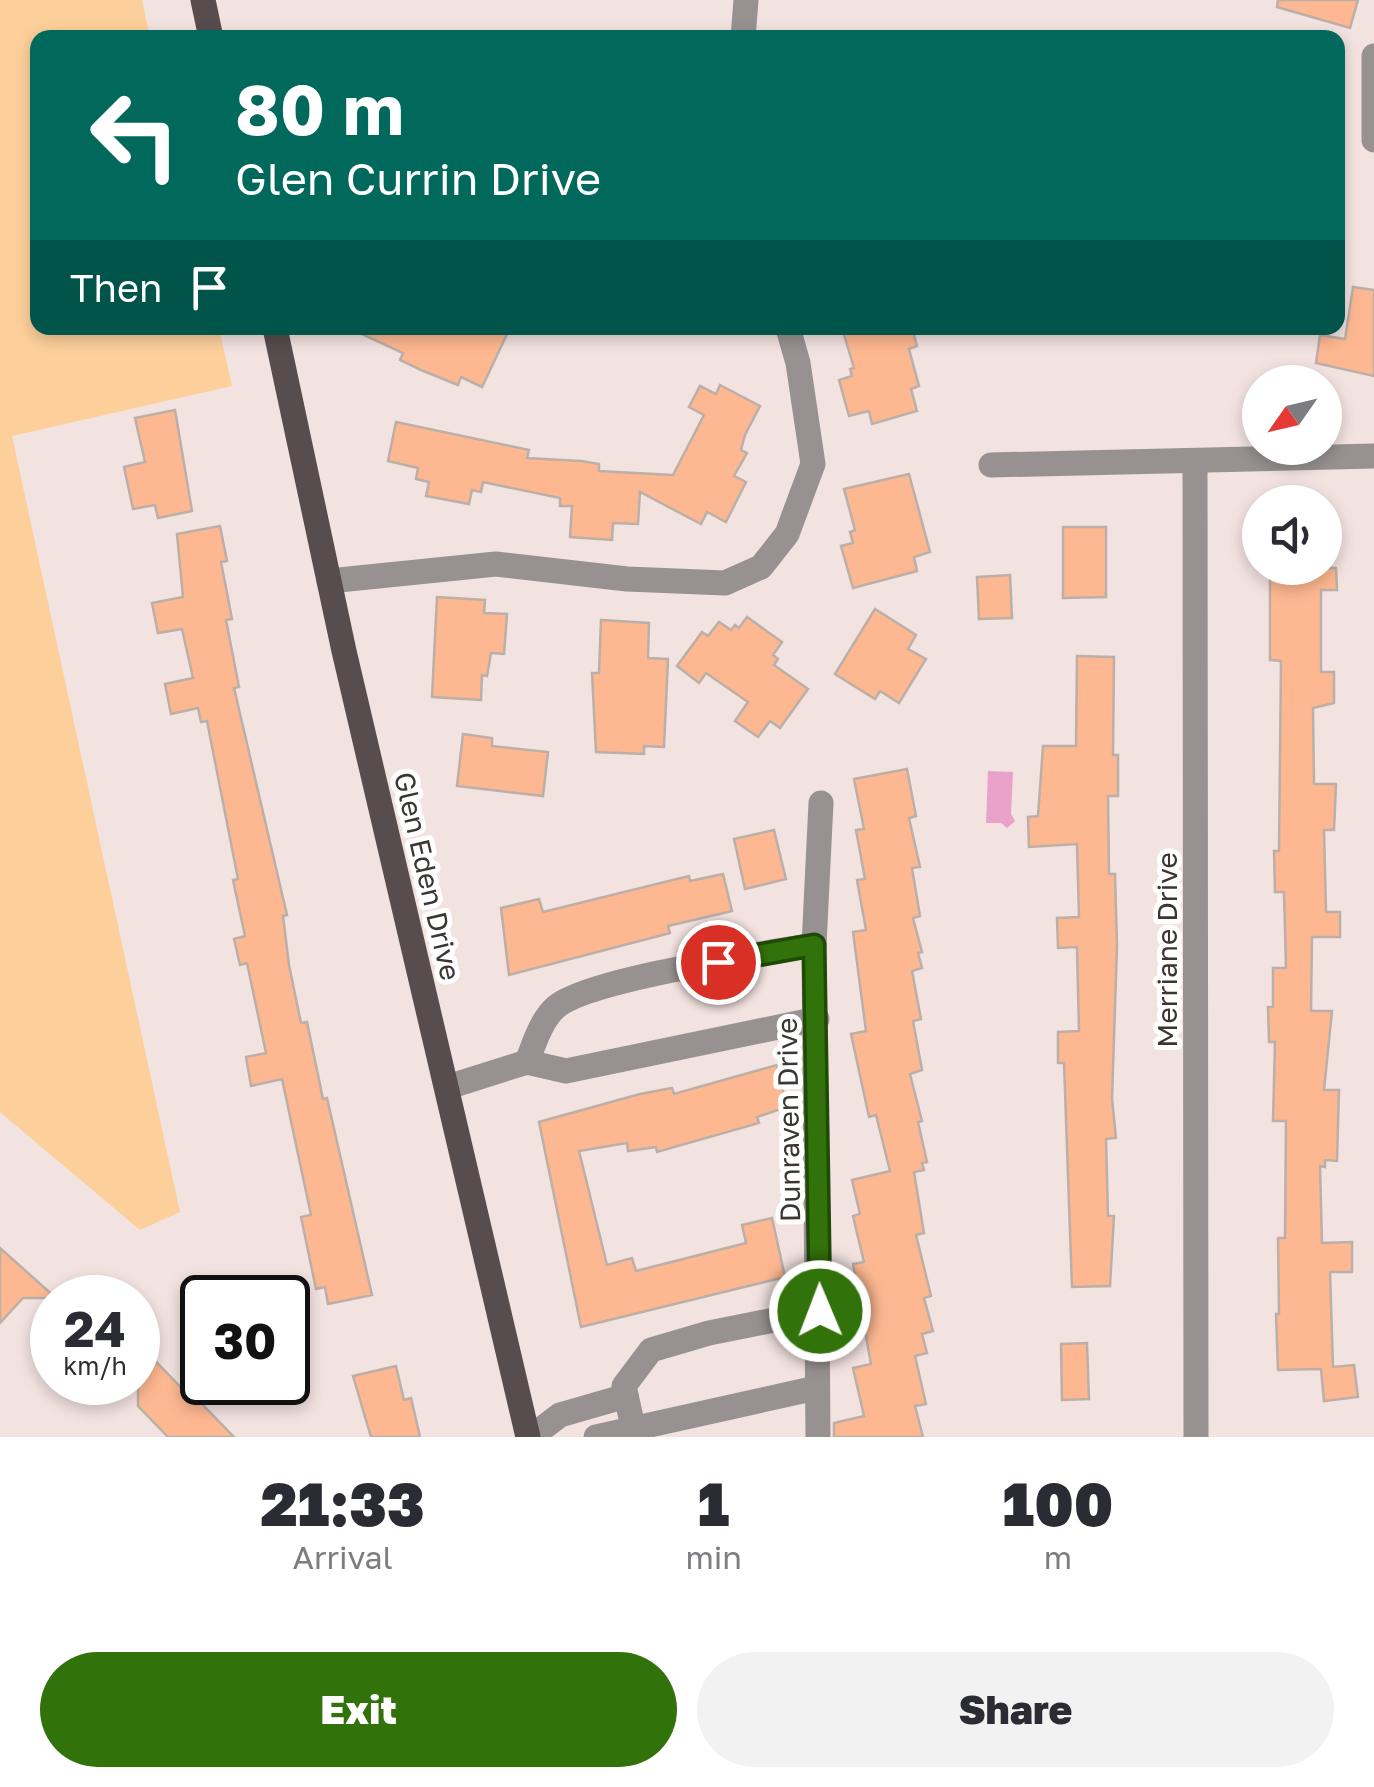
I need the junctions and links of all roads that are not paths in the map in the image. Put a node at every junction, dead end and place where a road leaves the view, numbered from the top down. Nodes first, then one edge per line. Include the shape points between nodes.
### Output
1 (202, 0) edge
2 (746, 0) edge
3 (209, 30) edge
4 (744, 30) edge
5 (1374, 56) edge
6 (1374, 140) edge
7 (276, 335) edge
8 (790, 335) edge
9 (1374, 456) edge
10 (1195, 462) junction
11 (991, 465) dead end
12 (329, 581) junction
13 (821, 803) dead end
14 (814, 945) junction
15 (817, 1019) junction
16 (527, 1062) junction
17 (448, 1087) junction
18 (820, 1311) junction
19 (816, 1388) junction
20 (626, 1396) junction
21 (634, 1428) junction
22 (529, 1437) edge
23 (596, 1437) edge
24 (818, 1437) edge
25 (1196, 1437) edge

1 - 3 main road
2 - 4 street
5 - 6 street
7 - 12 main road, Glen Eden Drive
8 - 12 street via 813,464 787,534 761,567 725,583 496,564
9 - 10 street
10 - 11 street
10 - 25 street, Merriane Drive
12 - 17 main road, Glen Eden Drive
13 - 14 street, Dunraven Drive
14 - 15 street, Dunraven Drive
14 - 16 street via 624,982 560,1003 546,1017
15 - 16 street via 566,1071
15 - 18 street, Dunraven Drive
16 - 17 street
17 - 22 main road, Glen Eden Drive
18 - 19 street, Dunraven Drive
18 - 20 street via 651,1350 634,1366
19 - 21 street
19 - 24 street, Dunraven Drive
20 - 21 street
20 - 22 street via 560,1415
21 - 23 street

